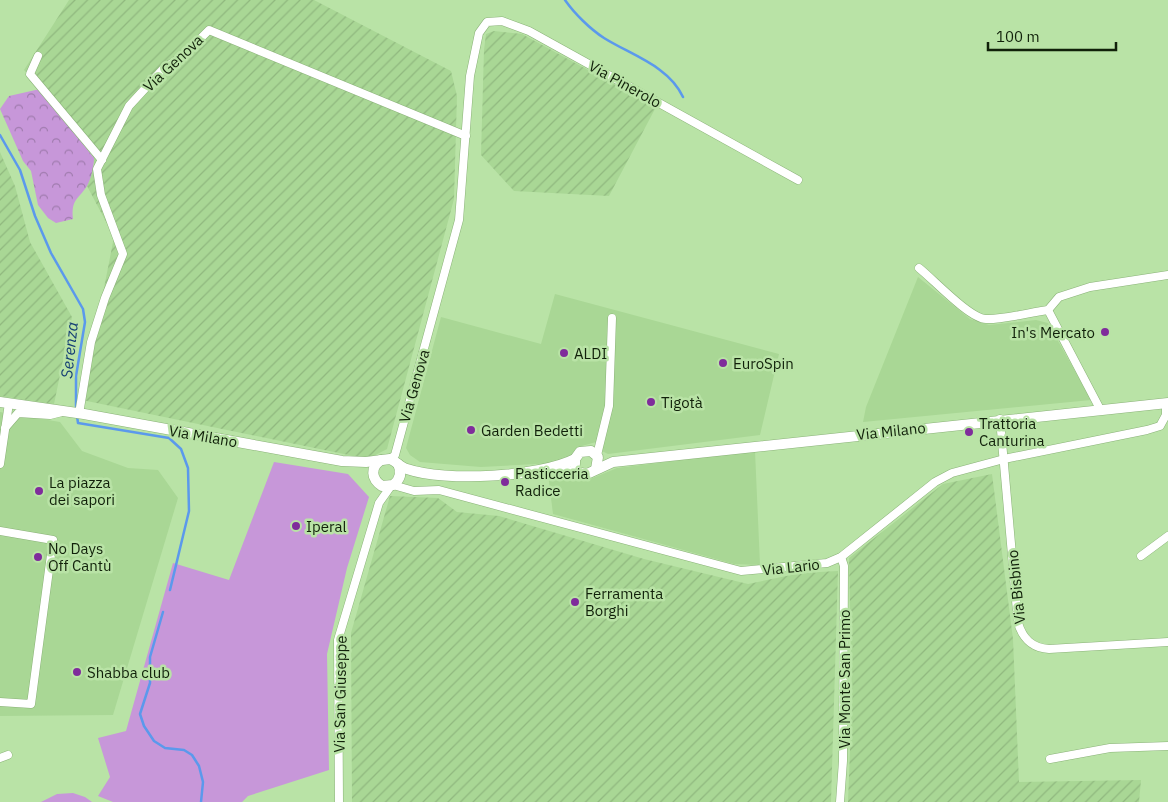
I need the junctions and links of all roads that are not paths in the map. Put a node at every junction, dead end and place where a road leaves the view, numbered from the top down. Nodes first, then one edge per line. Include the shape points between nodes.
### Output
1 (38, 56) dead end
2 (473, 63) joint
3 (466, 136) junction
4 (102, 160) junction
5 (798, 180) dead end
6 (919, 268) dead end
7 (1168, 275) edge
8 (1048, 310) junction
9 (612, 318) dead end
10 (4, 403) edge
11 (1167, 403) edge
12 (1100, 409) junction
13 (64, 411) junction
14 (82, 414) junction
15 (1000, 419) junction
16 (1168, 422) edge
17 (1160, 426) junction
18 (5, 428) junction
19 (594, 454) junction
20 (575, 459) junction
21 (1004, 459) junction
22 (392, 460) junction
23 (342, 461) junction
24 (613, 462) junction
25 (0, 464) edge
26 (550, 468) junction
27 (596, 469) junction
28 (421, 472) junction
29 (580, 472) junction
30 (375, 477) junction
31 (396, 484) junction
32 (379, 502) junction
33 (0, 531) edge
34 (1168, 536) edge
35 (1142, 556) dead end
36 (841, 557) junction
37 (1168, 642) edge
38 (0, 702) edge
39 (1168, 746) edge
40 (1050, 759) dead end
41 (339, 802) edge
42 (840, 802) edge

1 - 4 street via 30,74
2 - 3 street, Via Genova
2 - 5 street, Via Pinerolo via 479,33 486,22 515,24
3 - 4 street, Via Genova via 209,30 184,55 163,69 129,106
3 - 22 street, Via Genova via 459,220
4 - 14 street, Via Genova via 97,169 100,195 123,254 91,342
6 - 8 street via 959,305 985,320
7 - 8 street via 1090,287 1058,297
8 - 12 street
9 - 19 street via 609,406
10 - 13 main road, Via Milano
10 - 18 street, Via Milano
11 - 12 main road, Via Milano
11 - 17 street via 1166,416
12 - 15 main road, Via Milano
13 - 14 main road, Via Milano
13 - 18 street, Via Milano via 50,415 18,413
14 - 23 main road, Via Milano
15 - 21 street, Via Bisbino
15 - 24 main road, Via Milano
16 - 17 street, Via Lario
17 - 21 street, Via Lario via 1092,443
18 - 25 street, Via Milano
19 - 20 main road via 580,452
19 - 24 main road, Via Milano
19 - 27 main road
20 - 26 main road, Via Milano
20 - 29 main road
21 - 36 street, Via Lario via 952,473 935,482
21 - 37 street, Via Bisbino via 1018,623 1025,639 1049,649
22 - 23 main road, Via Milano
22 - 28 main road, Via Milano via 404,468
22 - 30 main road via 375,465
22 - 31 main road via 401,469
23 - 30 main road, Via Milano
24 - 27 main road, Via Milano
26 - 28 main road, Via Milano via 480,475
26 - 29 main road, Via Milano
27 - 29 main road via 587,474
28 - 31 main road, Via Milano
30 - 31 main road via 382,486
30 - 32 street, Via San Giuseppe
31 - 32 street, Via San Giuseppe
31 - 36 street, Via Lario via 414,491 439,490 740,571 827,563
32 - 41 street, Via San Giuseppe via 338,640
33 - 38 street via 53,540 31,704
34 - 35 street
36 - 42 street, Via Monte San Primo via 844,566 844,741
39 - 40 street via 1110,748

